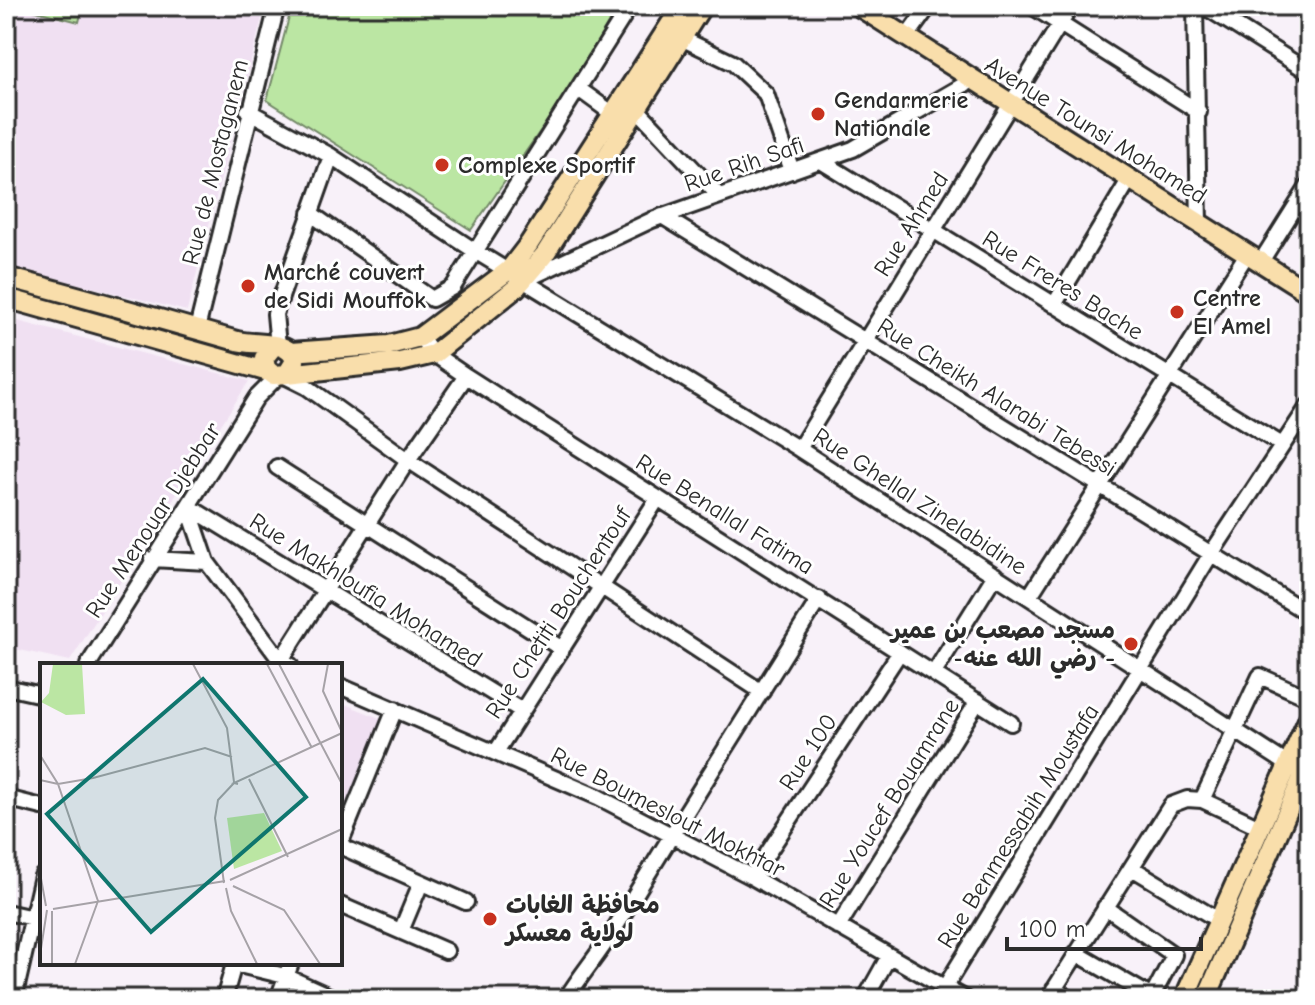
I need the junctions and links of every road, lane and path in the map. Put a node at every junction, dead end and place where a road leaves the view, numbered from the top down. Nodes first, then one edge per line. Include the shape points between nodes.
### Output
1 (277, 6) edge
2 (630, 6) edge
3 (682, 6) edge
4 (702, 6) edge
5 (858, 6) edge
6 (929, 6) edge
7 (1032, 6) edge
8 (1071, 6) edge
9 (1195, 6) edge
10 (1204, 6) edge
11 (1061, 23) junction
12 (681, 38) junction
13 (906, 38) junction
14 (1309, 72) edge
15 (972, 80) junction
16 (580, 90) junction
17 (1010, 105) junction
18 (637, 109) junction
19 (248, 111) junction
20 (1199, 112) junction
21 (613, 114) junction
22 (331, 156) junction
23 (821, 161) junction
24 (792, 171) junction
25 (1129, 180) junction
26 (1309, 185) edge
27 (719, 196) junction
28 (310, 213) junction
29 (662, 216) junction
30 (1199, 224) junction
31 (933, 231) junction
32 (475, 251) junction
33 (1254, 258) junction
34 (517, 275) junction
35 (6, 277) edge
36 (39, 285) junction
37 (1309, 293) edge
38 (78, 295) junction
39 (6, 298) edge
40 (116, 305) junction
41 (1054, 305) junction
42 (36, 306) junction
43 (72, 315) junction
44 (111, 326) junction
45 (197, 329) junction
46 (420, 337) junction
47 (865, 341) junction
48 (434, 354) junction
49 (276, 364) junction
50 (466, 376) junction
51 (1169, 376) junction
52 (1309, 405) edge
53 (1282, 445) junction
54 (799, 449) junction
55 (408, 460) junction
56 (277, 467) dead end
57 (1100, 486) junction
58 (658, 498) junction
59 (188, 506) junction
60 (367, 525) junction
61 (1211, 554) junction
62 (152, 559) junction
63 (207, 562) junction
64 (995, 575) junction
65 (602, 587) junction
66 (325, 592) junction
67 (1029, 597) junction
68 (819, 599) junction
69 (1309, 614) edge
70 (562, 649) junction
71 (900, 652) junction
72 (89, 663) edge
73 (282, 663) edge
74 (284, 663) edge
75 (1140, 669) junction
76 (934, 673) junction
77 (6, 687) edge
78 (342, 687) edge
79 (762, 692) junction
80 (40, 695) edge
81 (1309, 698) edge
82 (978, 701) junction
83 (395, 709) junction
84 (522, 711) junction
85 (1309, 718) edge
86 (1011, 723) dead end
87 (1237, 731) junction
88 (496, 752) junction
89 (1302, 769) edge
90 (6, 798) edge
91 (1202, 800) junction
92 (40, 806) edge
93 (1260, 827) junction
94 (670, 834) junction
95 (342, 840) edge
96 (342, 846) edge
97 (1132, 868) junction
98 (752, 877) junction
99 (421, 883) junction
100 (40, 898) edge
101 (466, 902) dead end
102 (342, 906) edge
103 (1105, 907) junction
104 (6, 912) edge
105 (38, 919) edge
106 (1218, 920) junction
107 (838, 927) junction
108 (401, 931) junction
109 (446, 951) dead end
110 (1076, 953) junction
111 (889, 956) junction
112 (232, 965) edge
113 (249, 965) edge
114 (288, 970) edge
115 (945, 987) junction
116 (1051, 994) edge
117 (14, 999) edge
118 (224, 999) edge
119 (278, 999) edge
120 (336, 999) edge
121 (566, 999) edge
122 (865, 999) edge
123 (965, 999) edge
124 (1070, 999) edge
125 (1184, 999) edge
126 (1206, 999) edge

1 - 19 street, Rue de Mostaganem
2 - 16 street
3 - 21 main road
4 - 12 main road
5 - 13 main road, Avenue Tounsi Mohamed
6 - 13 street
7 - 11 street
8 - 11 street, Rue Ahmed
9 - 20 street
10 - 14 street
11 - 17 street, Rue Ahmed
11 - 20 street
12 - 18 main road
12 - 24 street via 733,63 766,94
13 - 15 main road, Avenue Tounsi Mohamed
15 - 17 main road, Avenue Tounsi Mohamed
15 - 23 street, Rue Rih Safi via 853,149
16 - 21 street
16 - 32 street
17 - 25 main road, Avenue Tounsi Mohamed
17 - 31 street, Rue Ahmed
18 - 27 street
18 - 34 main road
19 - 22 street, Rue Ghellal Zinelabidine
19 - 45 street, Rue de Mostaganem
20 - 30 street
21 - 34 main road
22 - 28 street, Rue Menouar Djebbar
22 - 32 street, Rue Ghellal Zinelabidine
23 - 24 street, Rue Rih Safi
23 - 31 street, Rue Freres Bache
24 - 27 street, Rue Rih Safi
25 - 30 main road, Avenue Tounsi Mohamed
25 - 41 street
26 - 33 street
27 - 29 street, Rue Rih Safi
28 - 32 street via 432,299 453,287
28 - 49 street, Rue Menouar Djebbar via 275,314
29 - 34 street, Rue Rih Safi
29 - 47 street, Rue Cheikh Alarabi Tebessi
30 - 33 main road, Avenue Tounsi Mohamed
31 - 41 street, Rue Freres Bache
31 - 47 street, Rue Ahmed
32 - 34 street, Rue Ghellal Zinelabidine
33 - 37 main road, Avenue Tounsi Mohamed
33 - 51 street
34 - 46 main road
34 - 48 main road
34 - 54 street, Rue Ghellal Zinelabidine
35 - 36 main road
36 - 38 main road
36 - 42 main road
38 - 40 main road
38 - 43 main road
39 - 42 main road
40 - 44 main road via 109,313
40 - 45 main road
41 - 51 street, Rue Freres Bache
42 - 43 main road
43 - 44 main road
44 - 49 main road
45 - 49 main road
46 - 48 street, Rue Benallal Fatima
46 - 49 main road
47 - 54 street, Rue Ahmed
47 - 57 street, Rue Cheikh Alarabi Tebessi
48 - 49 main road via 400,362
48 - 50 street, Rue Benallal Fatima
49 - 55 street
49 - 59 street, Rue Menouar Djebbar
50 - 55 street
50 - 58 street, Rue Benallal Fatima
51 - 53 street, Rue Freres Bache
51 - 57 street
52 - 53 street, Rue Benmessabih Moustafa
53 - 61 street, Rue Benmessabih Moustafa
54 - 64 street, Rue Ghellal Zinelabidine
55 - 60 street
55 - 65 street
56 - 60 street
57 - 61 street, Rue Cheikh Alarabi Tebessi
57 - 67 street
58 - 65 street, Rue Chetiti Bouchentouf
58 - 68 street, Rue Benallal Fatima
59 - 62 street, Rue Menouar Djebbar
59 - 63 street
59 - 66 street, Rue Makhloufia Mohamed
60 - 66 street
60 - 70 street
61 - 69 street, Rue Cheikh Alarabi Tebessi
61 - 75 street, Rue Benmessabih Moustafa
62 - 63 street
62 - 72 street, Rue Menouar Djebbar
63 - 73 street
64 - 67 street, Rue Ghellal Zinelabidine
64 - 76 street
65 - 70 street, Rue Chetiti Bouchentouf
65 - 79 street
66 - 74 street
66 - 84 street, Rue Makhloufia Mohamed
67 - 75 street, Rue Ghellal Zinelabidine
68 - 71 street, Rue Benallal Fatima
68 - 79 street
70 - 84 street, Rue Chetiti Bouchentouf
71 - 76 street, Rue Benallal Fatima
71 - 98 street, Rue 100
75 - 87 street, Rue Ghellal Zinelabidine
75 - 115 street, Rue Benmessabih Moustafa
76 - 82 street, Rue Benallal Fatima
77 - 80 street
78 - 83 street, Rue Boumeslout Mokhtar
79 - 94 street
81 - 87 street via 1260,676
82 - 86 street, Rue Benallal Fatima
82 - 107 street, Rue Youcef Bouamrane
83 - 88 street, Rue Boumeslout Mokhtar
83 - 95 street
84 - 88 street, Rue Chetiti Bouchentouf
85 - 89 main road
87 - 89 street, Rue Ghellal Zinelabidine
87 - 91 street
88 - 94 street, Rue Boumeslout Mokhtar
89 - 93 main road
89 - 126 main road
90 - 92 street
91 - 93 street
91 - 97 street via 1171,805
93 - 106 main road
94 - 98 street, Rue Boumeslout Mokhtar
94 - 121 street
96 - 99 street
97 - 103 street
97 - 106 street
98 - 107 street, Rue Boumeslout Mokhtar
99 - 101 street
99 - 108 street
100 - 105 street
102 - 108 street
103 - 110 street
103 - 110 street via 1174,955 1152,997
104 - 105 street
105 - 117 street
106 - 125 main road
107 - 111 street, Rue Boumeslout Mokhtar
108 - 109 street
110 - 116 street
111 - 115 street, Rue Boumeslout Mokhtar
111 - 122 street
112 - 118 street
113 - 114 street
114 - 119 street
114 - 120 street
115 - 123 street, Rue Boumeslout Mokhtar
116 - 124 street

